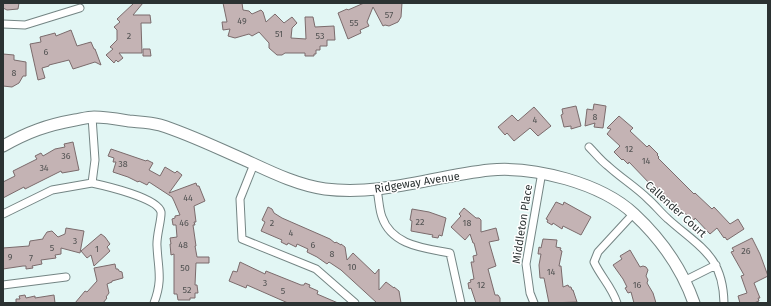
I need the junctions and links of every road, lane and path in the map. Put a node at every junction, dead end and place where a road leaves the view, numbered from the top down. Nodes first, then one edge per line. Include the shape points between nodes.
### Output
1 (80, 8) dead end
2 (3, 24) edge
3 (92, 117) junction
4 (3, 146) edge
5 (589, 147) dead end
6 (254, 164) junction
7 (542, 172) junction
8 (92, 182) junction
9 (377, 190) junction
10 (634, 213) junction
11 (3, 214) edge
12 (716, 265) junction
13 (66, 277) dead end
14 (686, 280) junction
15 (3, 285) edge
16 (154, 303) edge
17 (355, 303) edge
18 (461, 303) edge
19 (534, 303) edge
20 (617, 303) edge
21 (694, 303) edge
22 (724, 303) edge

1 - 2 street via 25,24
3 - 4 street, Ridgeway Avenue via 51,125 25,134
3 - 6 street, Ridgeway Avenue via 157,124
3 - 8 street via 95,160
5 - 12 street, Callender Court via 706,250
6 - 9 street, Ridgeway Avenue via 294,181 324,188
6 - 17 street via 240,199 242,239 316,269
7 - 9 street, Ridgeway Avenue via 490,170
7 - 10 street, Ridgeway Avenue via 601,192
7 - 19 street, Middleton Place via 526,264
8 - 11 street via 52,190
8 - 16 street via 146,200 160,210 162,214 157,246 160,279
9 - 18 street via 382,218 389,230 398,238 417,247 450,253
10 - 14 street, Ridgeway Avenue via 664,246
10 - 20 street via 598,252 594,262 614,293
12 - 14 street
12 - 22 street, Callender Court via 721,278
13 - 15 street
14 - 21 street, Ridgeway Avenue

